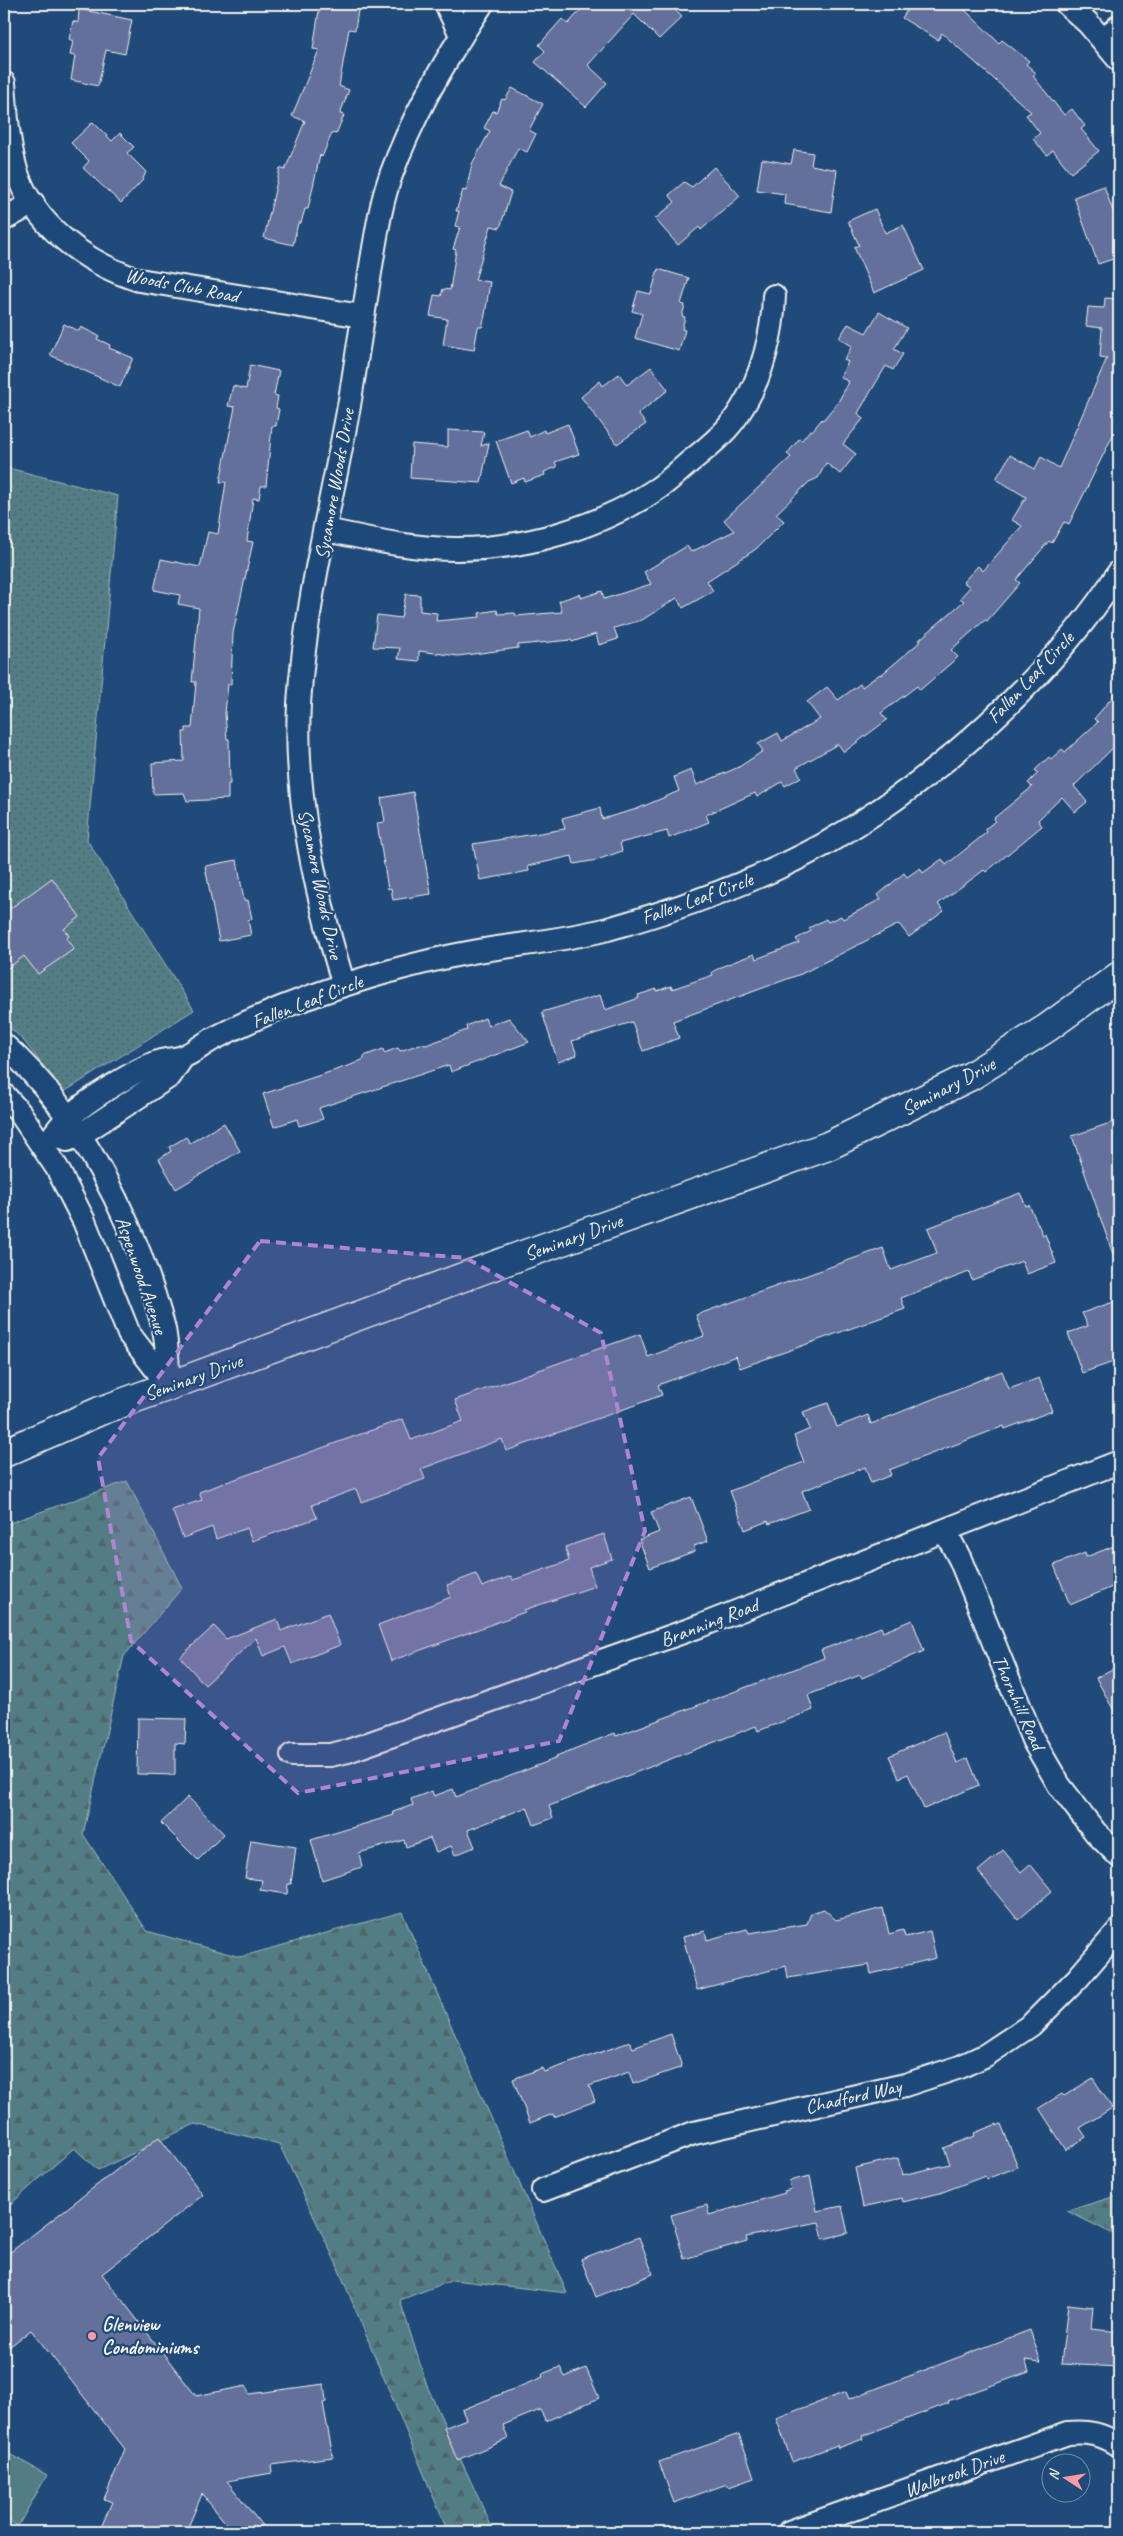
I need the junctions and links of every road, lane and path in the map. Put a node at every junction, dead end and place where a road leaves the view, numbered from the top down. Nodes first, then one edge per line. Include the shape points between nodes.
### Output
1 (446, 4) edge
2 (482, 4) edge
3 (1068, 4) edge
4 (1119, 26) edge
5 (461, 35) junction
6 (1103, 40) junction
7 (1119, 60) edge
8 (4, 83) edge
9 (33, 203) junction
10 (4, 219) edge
11 (774, 296) dead end
12 (362, 316) junction
13 (326, 530) junction
14 (1119, 572) edge
15 (1119, 976) edge
16 (344, 985) junction
17 (4, 1045) edge
18 (4, 1095) edge
19 (74, 1127) junction
20 (44, 1148) junction
21 (169, 1386) junction
22 (4, 1453) edge
23 (1119, 1462) edge
24 (945, 1531) junction
25 (292, 1755) dead end
26 (1119, 1856) edge
27 (1119, 1930) edge
28 (544, 2190) dead end
29 (1119, 2445) edge
30 (789, 2532) edge

1 - 5 street
2 - 5 street, Sycamore Woods Drive
3 - 6 street
4 - 6 street
5 - 12 street, Sycamore Woods Drive via 429,89 391,175 380,215
6 - 7 street
8 - 9 street, Woods Club Road via 9,140 17,172
9 - 10 street
9 - 12 street, Woods Club Road via 57,234 94,262 117,274
11 - 13 street via 774,313 761,364 742,409 718,439 658,489 616,511 570,530 531,541 458,549 396,544
12 - 13 street, Sycamore Woods Drive
13 - 16 street, Sycamore Woods Drive via 304,645 299,706 300,766 305,823 316,882
14 - 16 street, Fallen Leaf Circle via 1105,594 1052,657 996,715 934,770 825,844 750,880 606,929 476,951
15 - 21 main road, Seminary Drive via 1047,1028 971,1076 828,1146
16 - 19 street, Fallen Leaf Circle via 312,995 214,1038 182,1058 159,1061 97,1096
17 - 19 street, Aspenwood Avenue via 44,1088
18 - 20 street, Aspenwood Avenue
19 - 20 street, Fallen Leaf Circle
19 - 21 street, Aspenwood Avenue via 119,1206 142,1263 164,1327
20 - 21 street, Aspenwood Avenue via 84,1221 129,1334
21 - 22 main road, Seminary Drive via 100,1411
23 - 24 street, Branning Road
24 - 25 street, Branning Road via 700,1626 348,1751 330,1755
24 - 26 street, Thornhill Road via 960,1559 1020,1711 1058,1786
27 - 28 street, Chadford Way via 1031,2025 992,2051 960,2067 905,2085 694,2133
29 - 30 street, Walbrook Drive via 1106,2437 1086,2432 1068,2433

